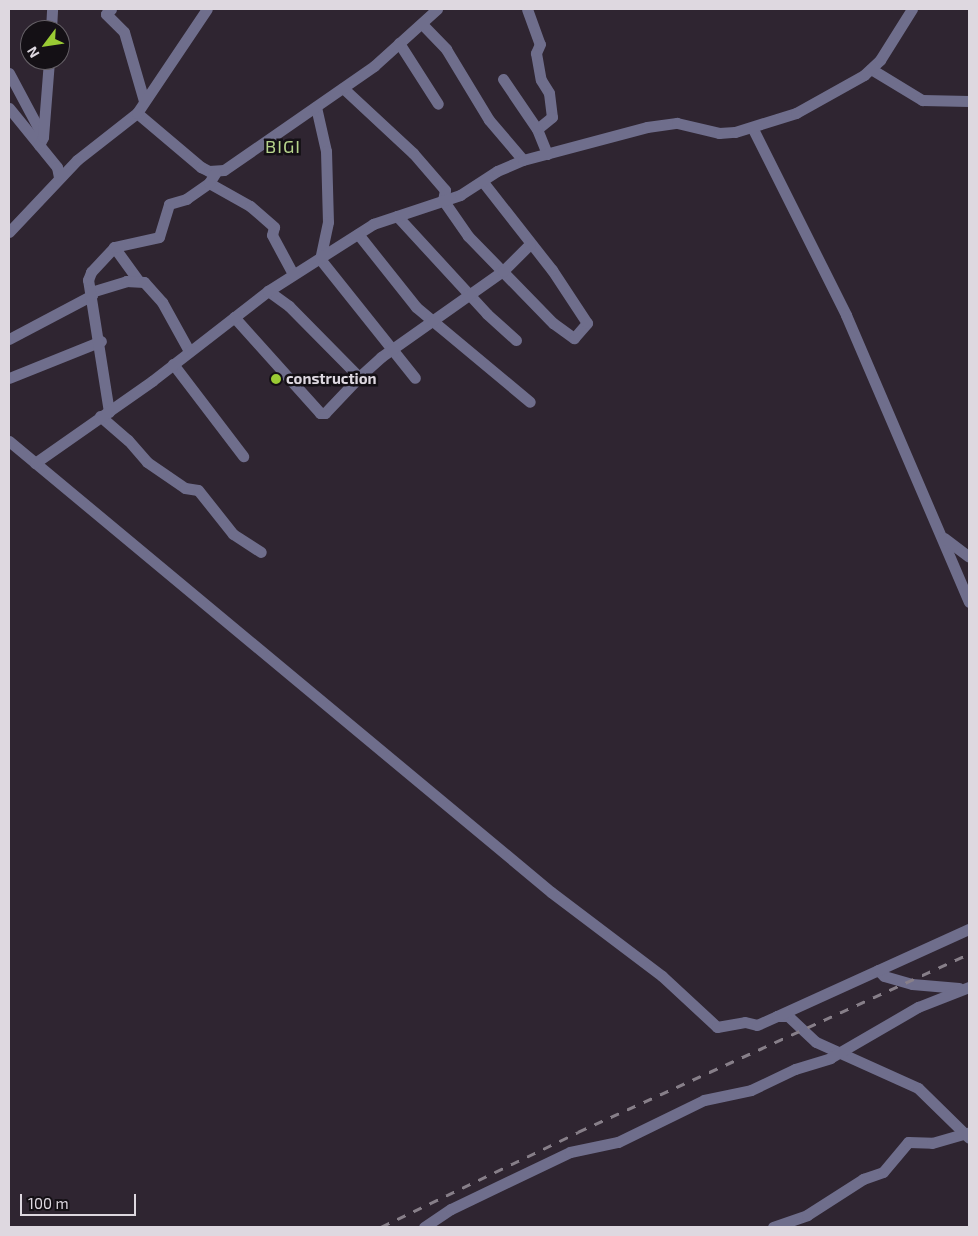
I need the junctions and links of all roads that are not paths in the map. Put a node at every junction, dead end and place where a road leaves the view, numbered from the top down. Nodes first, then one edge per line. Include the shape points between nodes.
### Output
1 (111, 9) edge
2 (207, 9) edge
3 (437, 9) edge
4 (527, 9) edge
5 (912, 9) edge
6 (422, 24) junction
7 (399, 43) junction
8 (871, 69) junction
9 (48, 70) edge
10 (9, 73) edge
11 (503, 79) dead end
12 (343, 88) junction
13 (969, 101) edge
14 (144, 102) junction
15 (438, 104) dead end
16 (316, 107) junction
17 (9, 108) edge
18 (136, 113) junction
19 (537, 129) junction
20 (753, 129) junction
21 (41, 141) junction
22 (547, 154) junction
23 (523, 160) junction
24 (216, 172) junction
25 (59, 177) junction
26 (483, 182) junction
27 (209, 183) junction
28 (443, 200) junction
29 (397, 216) junction
30 (9, 232) edge
31 (358, 234) junction
32 (530, 244) junction
33 (114, 247) junction
34 (320, 259) junction
35 (503, 271) junction
36 (293, 274) junction
37 (138, 280) junction
38 (268, 291) junction
39 (92, 293) junction
40 (471, 294) junction
41 (234, 317) junction
42 (434, 321) junction
43 (9, 339) edge
44 (516, 340) dead end
45 (101, 341) junction
46 (394, 349) junction
47 (189, 350) junction
48 (173, 364) junction
49 (359, 377) junction
50 (9, 378) edge
51 (416, 378) dead end
52 (530, 402) dead end
53 (105, 414) junction
54 (9, 441) edge
55 (243, 456) dead end
56 (35, 462) junction
57 (939, 532) junction
58 (261, 552) dead end
59 (969, 557) edge
60 (969, 602) edge
61 (969, 929) edge
62 (878, 970) junction
63 (966, 988) edge
64 (777, 1016) junction
65 (840, 1052) junction
66 (967, 1136) edge
67 (424, 1227) edge
68 (773, 1227) edge

1 - 14 street via 106,14 124,32
2 - 14 street
3 - 6 street
4 - 19 street via 540,44 536,53 541,80 549,93 552,117
5 - 8 street
6 - 7 street
6 - 23 street via 446,49 489,120
7 - 12 street
7 - 15 street
8 - 13 street via 922,100
8 - 20 street via 796,112
9 - 21 street
10 - 21 street
11 - 19 street
12 - 16 street
12 - 28 street via 419,160 445,190
14 - 18 street
16 - 24 street
16 - 34 street via 326,151 328,222
17 - 21 street
18 - 24 street via 201,167
18 - 25 street via 104,135
19 - 22 street
20 - 22 street via 719,133 665,123
20 - 57 street via 846,315
21 - 25 street via 57,167
22 - 23 street
23 - 26 street via 497,171
24 - 27 street
25 - 30 street
26 - 28 street
26 - 32 street
27 - 33 street via 186,199 169,204 159,237
27 - 36 street via 250,206 274,227 272,235
28 - 29 street
28 - 35 street via 453,220
29 - 31 street
29 - 40 street
31 - 34 street
31 - 42 street via 416,306
32 - 35 street
32 - 35 street via 587,324 574,338 553,323
33 - 37 street
33 - 39 street via 91,272
34 - 36 street
34 - 46 street via 357,308
35 - 40 street
36 - 38 street
37 - 39 street
37 - 47 street via 162,302
38 - 41 street
38 - 49 street via 289,306
39 - 43 street
39 - 45 street
40 - 42 street
40 - 44 street
41 - 47 street
41 - 49 street via 320,412 325,413
42 - 46 street
42 - 52 street
45 - 50 street
45 - 53 street
46 - 49 street
46 - 51 street via 398,360
47 - 48 street
48 - 53 street
48 - 55 street
53 - 56 street
53 - 58 street via 147,462 185,488 198,490 233,534
54 - 56 street
56 - 64 street via 551,892 662,976 717,1027 745,1022 757,1025
57 - 59 street
57 - 60 street
61 - 62 street
62 - 63 street via 884,976 912,984
62 - 64 street
63 - 65 street via 918,1007
64 - 65 street via 796,1021 809,1037
65 - 66 street via 918,1088
65 - 67 street via 751,1090 704,1100 618,1142 570,1152 451,1209
66 - 68 street via 932,1143 908,1142 883,1172 864,1179 807,1215

